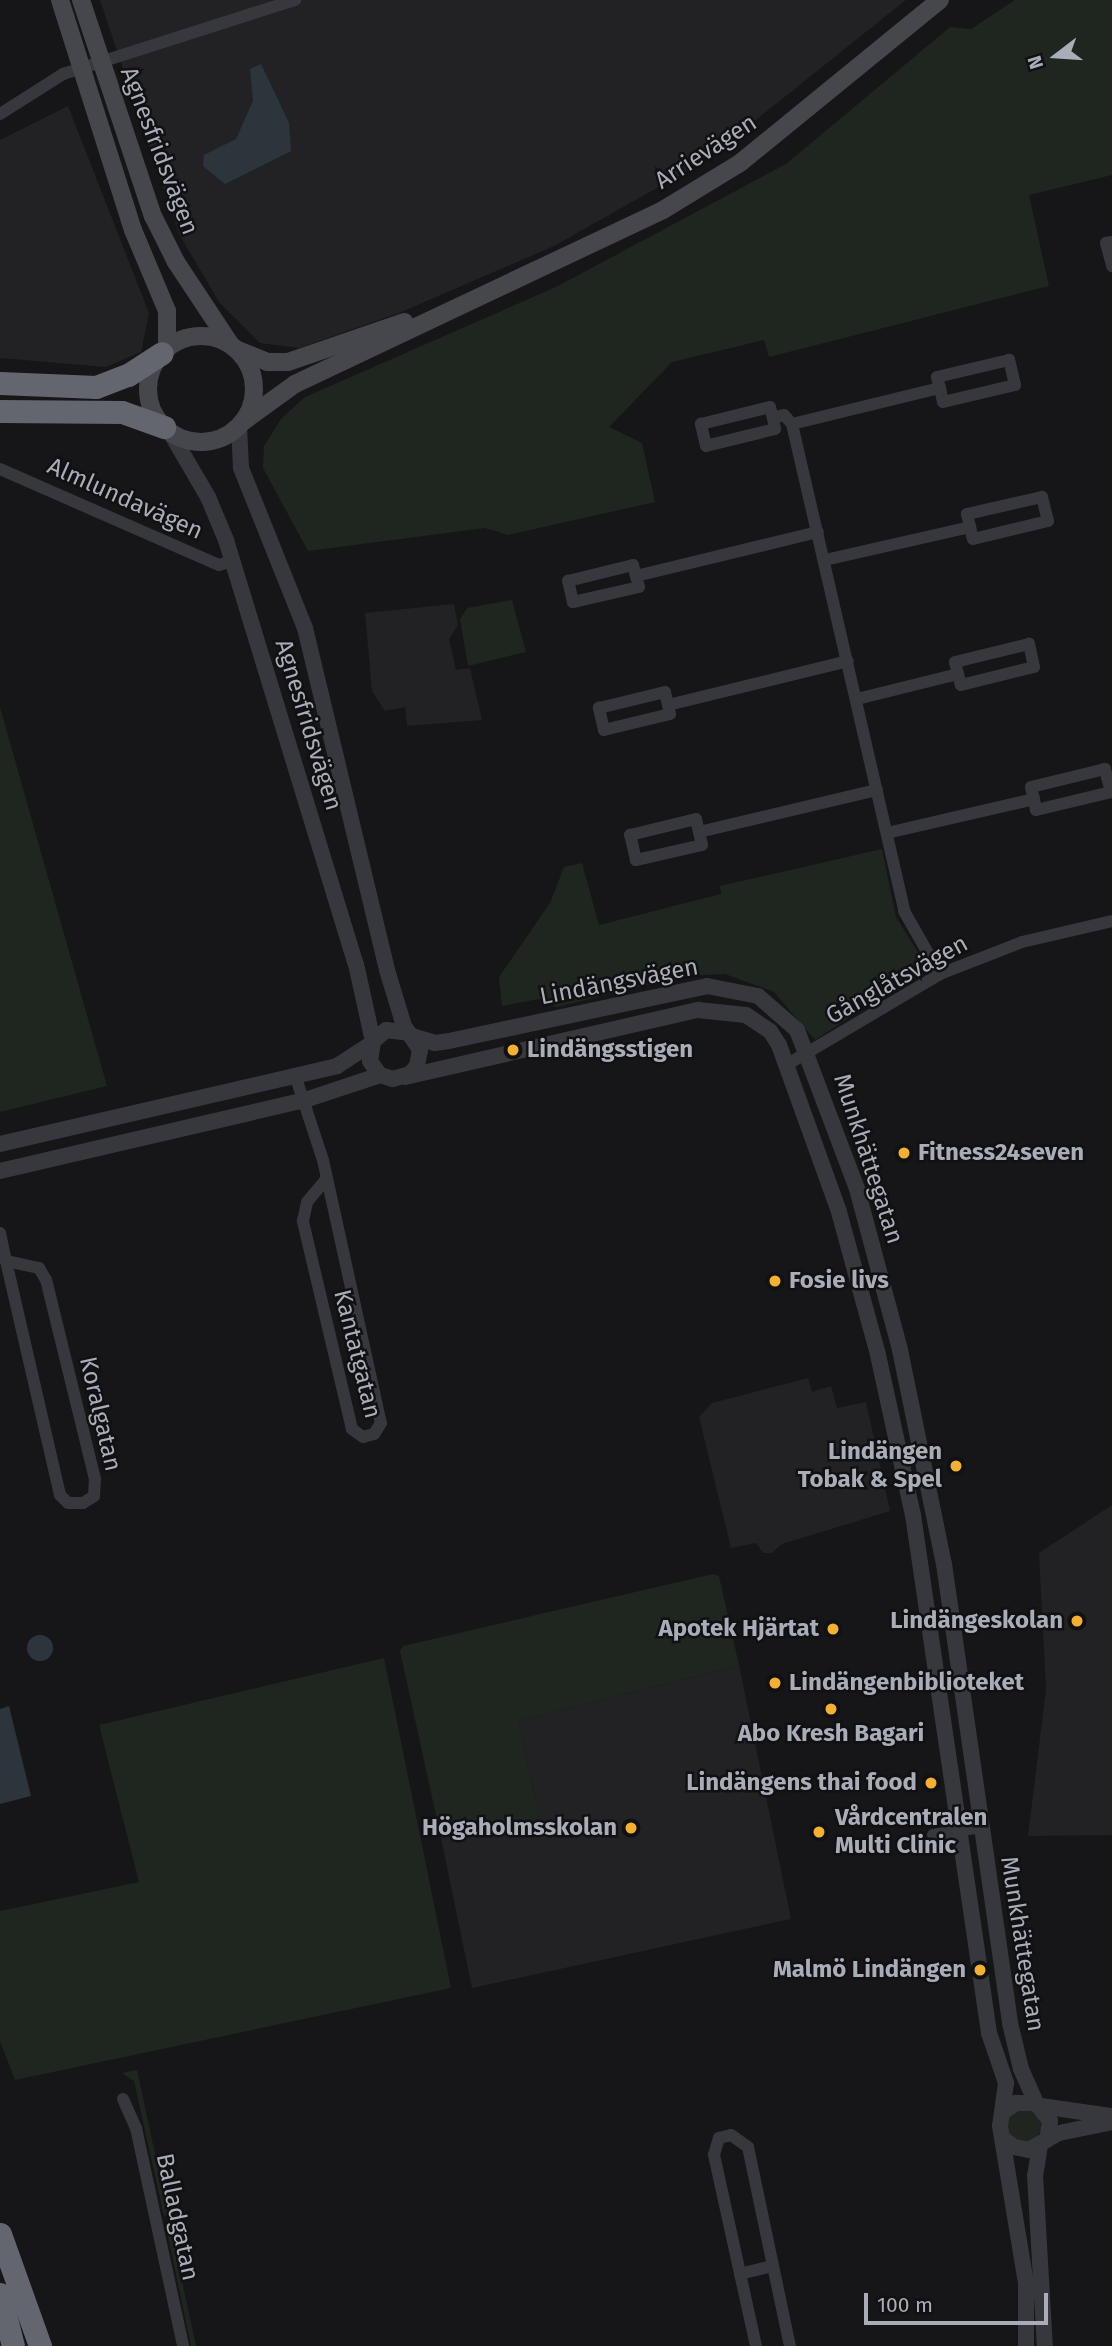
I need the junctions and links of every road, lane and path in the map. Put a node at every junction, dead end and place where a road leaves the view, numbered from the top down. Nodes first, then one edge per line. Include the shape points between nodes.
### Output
1 (60, 0) edge
2 (81, 0) edge
3 (295, 0) edge
4 (940, 0) edge
5 (100, 64) junction
6 (82, 69) junction
7 (0, 114) edge
8 (1112, 242) edge
9 (1112, 266) edge
10 (470, 299) junction
11 (234, 348) junction
12 (164, 351) junction
13 (0, 383) edge
14 (940, 388) junction
15 (0, 411) edge
16 (773, 418) junction
17 (241, 424) junction
18 (792, 424) junction
19 (167, 430) junction
20 (0, 469) edge
21 (970, 527) junction
22 (818, 532) junction
23 (232, 561) junction
24 (825, 561) junction
25 (636, 576) junction
26 (848, 661) junction
27 (958, 674) junction
28 (857, 699) junction
29 (668, 705) junction
30 (877, 790) junction
31 (1034, 799) junction
32 (699, 832) junction
33 (887, 833) junction
34 (1112, 921) edge
35 (940, 974) junction
36 (411, 1034) junction
37 (372, 1043) junction
38 (809, 1054) junction
39 (788, 1064) junction
40 (295, 1075) junction
41 (380, 1075) junction
42 (405, 1077) junction
43 (305, 1100) junction
44 (0, 1144) edge
45 (0, 1171) edge
46 (327, 1178) junction
47 (0, 1233) edge
48 (6, 1261) junction
49 (982, 1827) junction
50 (960, 1830) junction
51 (933, 1835) dead end
52 (123, 2099) dead end
53 (1039, 2104) junction
54 (1003, 2112) junction
55 (1112, 2116) edge
56 (1112, 2122) edge
57 (1002, 2138) junction
58 (1044, 2143) junction
59 (0, 2234) edge
60 (772, 2266) junction
61 (740, 2274) junction
62 (0, 2294) edge
63 (13, 2346) edge
64 (40, 2346) edge
65 (183, 2346) edge
66 (756, 2346) edge
67 (790, 2346) edge
68 (1026, 2346) edge
69 (1045, 2346) edge

1 - 6 main road, Agnesfridsvägen
2 - 5 main road, Agnesfridsvägen
3 - 5 street
4 - 10 main road, Arrievägen via 740,163 663,210
5 - 6 street
5 - 11 main road, Agnesfridsvägen via 162,235
6 - 7 street via 64,74
6 - 12 main road, Agnesfridsvägen via 133,230 167,311
8 - 9 street via 1106,243
10 - 11 main road, Arrievägen via 288,362 267,362
10 - 17 main road, Arrievägen via 285,389
11 - 12 main road via 198,336
11 - 17 main road via 254,380 254,398
12 - 13 highway via 128,375 96,387
12 - 19 main road via 148,387 152,409
14 - 14 street via 943,402 1016,385 1009,360 937,377
14 - 18 street
15 - 19 highway via 122,412
16 - 16 street via 775,429 706,446 701,424 770,407
16 - 18 street via 784,415
17 - 19 main road via 206,442
17 - 36 street, Agnesfridsvägen via 242,468 305,628 374,919
18 - 22 street
19 - 23 street, Agnesfridsvägen via 208,497
20 - 23 street, Almlundavägen via 219,565
21 - 21 street via 973,539 1048,521 1042,497 967,514
21 - 24 street
22 - 24 street
22 - 25 street
23 - 37 street, Agnesfridsvägen via 359,975
24 - 26 street
25 - 25 street via 633,565 568,581 573,603 639,587
26 - 28 street
26 - 29 street
27 - 27 street via 961,685 1034,667 1029,644 955,662
27 - 28 street
28 - 30 street
29 - 29 street via 665,692 599,708 604,730 670,714
30 - 32 street
30 - 33 street
31 - 31 street via 1036,810 1111,792 1105,769 1031,787
31 - 33 street
32 - 32 street via 696,819 630,835 636,860 702,845
33 - 35 street via 904,911
34 - 35 street, Gånglåtsvägen via 1022,942
35 - 38 street, Gånglåtsvägen
36 - 37 street, Lindängsvägen via 392,1029
36 - 38 street, Lindängsvägen via 442,1042 692,988 724,986 773,1005 797,1030
36 - 42 street via 420,1055
37 - 40 street, Lindängsvägen via 345,1064
37 - 41 street via 370,1061
38 - 39 street, Gånglåtsvägen
38 - 49 street, Munkhättegatan via 857,1189 900,1350 944,1564
39 - 42 street, Lindängsvägen via 760,1023 746,1015 708,1009
39 - 50 street, Munkhättegatan via 839,1212 878,1354 923,1571
40 - 43 street, Kantatgatan
40 - 44 street, Lindängsvägen
41 - 42 street, Lindängsvägen
41 - 43 street, Lindängsvägen
43 - 45 street, Lindängsvägen
43 - 46 street, Kantatgatan
46 - 46 street, Kantatgatan via 382,1423 374,1434 363,1437 352,1429 303,1221 307,1202
47 - 48 street, Koralgatan
48 - 48 street, Koralgatan via 60,1494 68,1503 83,1503 94,1496 95,1479 46,1280 39,1268
49 - 50 street
49 - 53 street, Munkhättegatan via 1016,2051
50 - 51 street
50 - 54 street, Munkhättegatan via 989,2033 1006,2083
52 - 65 street, Balladgatan via 136,2128
53 - 54 street via 1016,2103
53 - 55 street
53 - 58 street, Munkhättegatan via 1050,2121
54 - 57 street, Munkhättegatan
56 - 58 street via 1070,2129
57 - 58 street via 1022,2150
57 - 68 street, Munkhättegatan via 1026,2283
58 - 69 street, Munkhättegatan via 1035,2175
59 - 64 highway
60 - 61 street
60 - 61 street via 748,2147 731,2135 719,2138 714,2155
60 - 67 street
61 - 66 street
62 - 63 highway

